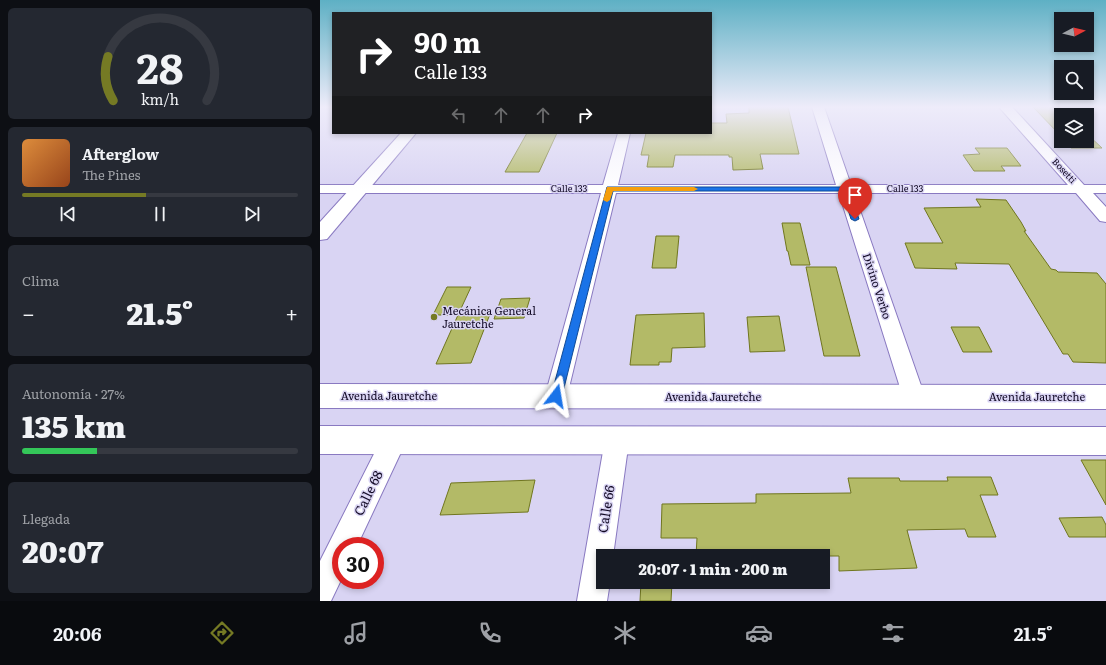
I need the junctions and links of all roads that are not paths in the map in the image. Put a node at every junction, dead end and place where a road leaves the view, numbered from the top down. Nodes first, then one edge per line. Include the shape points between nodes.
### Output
1 (407, 135) edge
2 (623, 135) edge
3 (827, 135) edge
4 (1031, 135) edge
5 (320, 188) edge
6 (360, 189) junction
7 (610, 189) junction
8 (845, 189) junction
9 (1080, 189) junction
10 (1106, 189) edge
11 (1106, 217) edge
12 (320, 234) edge
13 (320, 396) edge
14 (556, 396) junction
15 (914, 397) junction
16 (1106, 397) edge
17 (320, 440) edge
18 (394, 440) junction
19 (617, 440) junction
20 (1106, 441) edge
21 (346, 537) edge
22 (332, 567) edge
23 (320, 592) edge
24 (592, 601) edge

1 - 6 main road
2 - 7 street
3 - 8 street, Divino Verbo
4 - 9 street, Bosetti
5 - 6 street, Calle 133
6 - 7 street, Calle 133
6 - 12 main road
7 - 8 street, Calle 133
7 - 14 street
8 - 9 street, Calle 133
8 - 15 street, Divino Verbo
9 - 10 street, Calle 133
9 - 11 street, Bosetti
13 - 14 main road, Avenida Jauretche
14 - 15 main road, Avenida Jauretche
15 - 16 main road, Avenida Jauretche
17 - 18 main road
18 - 19 main road
18 - 21 street, Calle 68
19 - 20 main road
19 - 24 street, Calle 66
22 - 23 street

